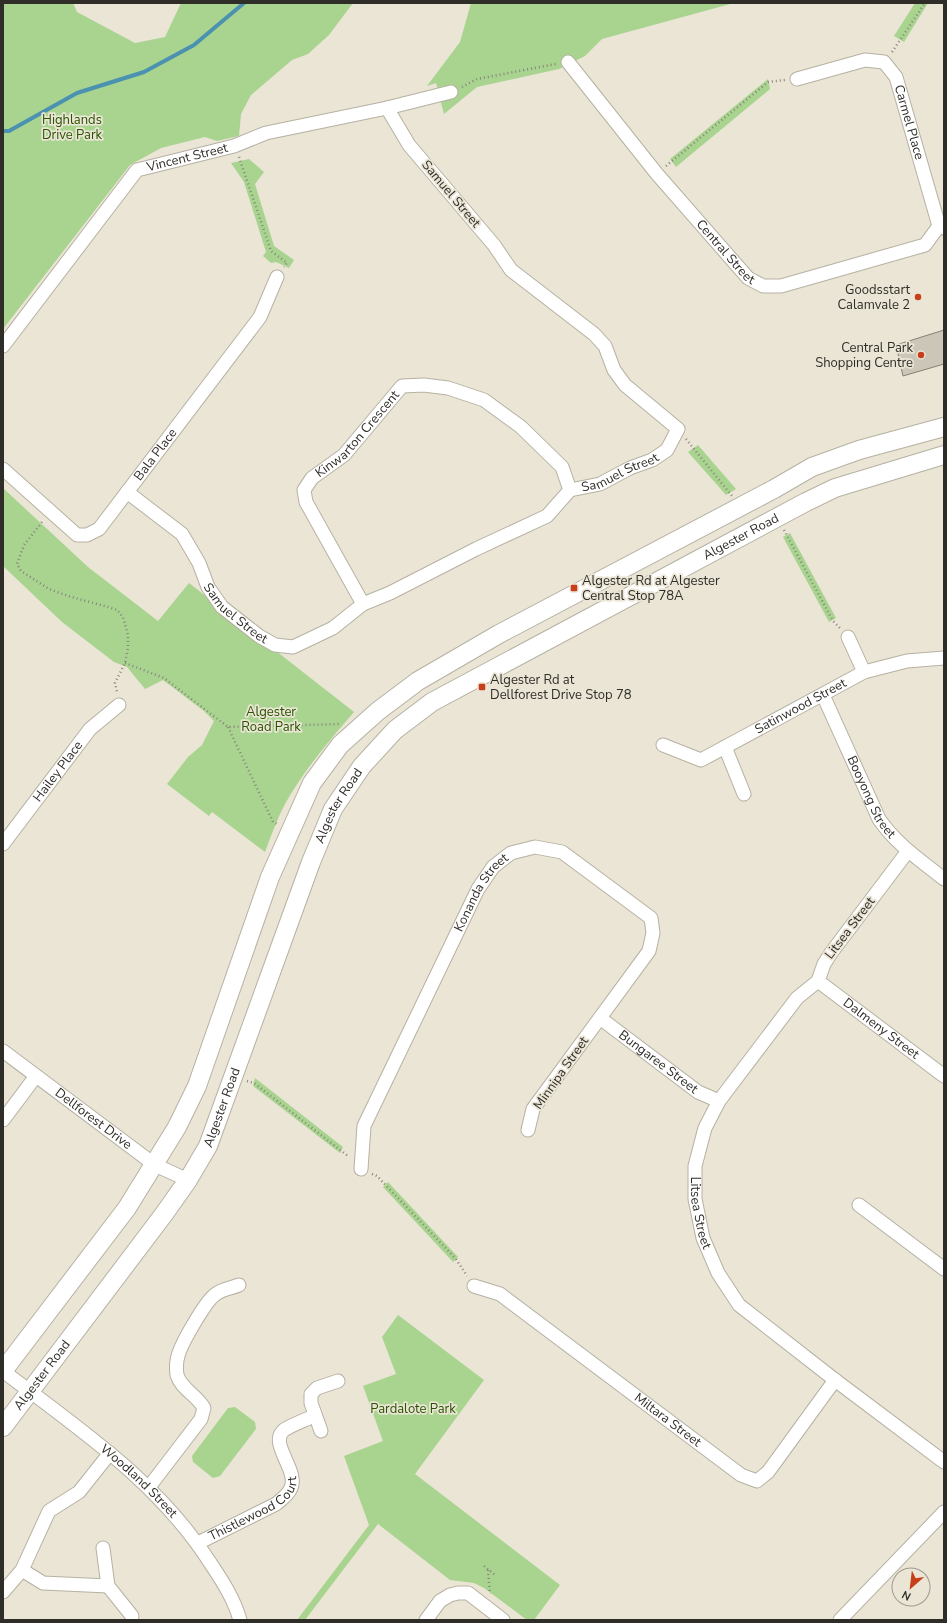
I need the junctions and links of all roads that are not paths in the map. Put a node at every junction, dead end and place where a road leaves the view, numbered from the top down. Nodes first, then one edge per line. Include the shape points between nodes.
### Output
1 (568, 62) road end
2 (797, 79) road end
3 (451, 92) road end
4 (386, 108) junction
5 (941, 227) edge
6 (277, 277) road end
7 (3, 346) edge
8 (944, 428) edge
9 (944, 455) edge
10 (3, 469) edge
11 (570, 490) junction
12 (127, 492) junction
13 (363, 604) junction
14 (848, 638) road end
15 (944, 658) edge
16 (864, 672) junction
17 (823, 696) junction
18 (119, 705) road end
19 (663, 745) dead end
20 (725, 747) junction
21 (744, 794) dead end
22 (3, 844) edge
23 (908, 851) junction
24 (944, 879) edge
25 (818, 981) junction
26 (600, 1018) junction
27 (3, 1051) edge
28 (36, 1076) junction
29 (944, 1076) edge
30 (719, 1101) junction
31 (3, 1120) edge
32 (528, 1130) dead end
33 (155, 1165) junction
34 (361, 1169) road end
35 (188, 1180) junction
36 (859, 1205) dead end
37 (944, 1269) edge
38 (239, 1285) dead end
39 (474, 1286) road end
40 (3, 1371) edge
41 (835, 1380) junction
42 (338, 1381) dead end
43 (30, 1391) junction
44 (315, 1415) junction
45 (3, 1427) edge
46 (321, 1431) dead end
47 (110, 1453) junction
48 (944, 1462) edge
49 (149, 1487) junction
50 (944, 1512) edge
51 (198, 1543) junction
52 (103, 1548) dead end
53 (22, 1570) junction
54 (108, 1586) junction
55 (3, 1592) edge
56 (132, 1616) dead end
57 (240, 1620) edge
58 (426, 1620) edge
59 (503, 1620) edge
60 (840, 1620) edge

1 - 5 street, Central Street via 657,174 748,278 763,286 781,286 925,245
2 - 5 street, Carmel Place via 865,60 884,62 896,76
3 - 4 street, Vincent Street
4 - 7 street, Vincent Street via 266,133 234,146 137,170
4 - 11 street, Samuel Street via 409,145 494,245 511,270 594,334 605,346 614,370 625,385 678,429 668,450 652,460 600,484
6 - 12 street, Bala Place via 260,317
8 - 33 main road, Algester Road via 859,450 812,467 499,634 418,681 378,711 340,745 312,784 270,877 197,1086
9 - 35 main road, Algester Road via 835,488 432,702 395,730 362,766 333,809 311,862 208,1146
10 - 12 street, Bala Place via 77,535 87,535 99,529
11 - 13 street, Samuel Street via 547,516 476,548 390,594
11 - 13 street, Kinwarton Crescent via 562,467 521,427 484,400 448,388 402,386 344,455 312,478 304,490 306,502
12 - 13 street, Samuel Street via 182,534 199,563 208,587 222,607 259,636 275,645 294,647 333,628
14 - 16 street
15 - 16 street, Satinwood Street via 908,661
16 - 17 street, Satinwood Street
17 - 20 street, Satinwood Street
17 - 23 street, Booyong Street via 879,819 889,834
18 - 22 street, Hailey Place via 90,729
19 - 20 street, Satinwood Street via 701,760
20 - 21 street
23 - 24 street, Booyong Street
23 - 25 street, Litsea Street via 831,953
25 - 29 street, Dalmeny Street
25 - 30 street, Litsea Street via 797,998
26 - 30 street, Bungaree Street via 698,1092
26 - 32 street, Minnipa Street via 533,1110
26 - 34 street, Konanda Street via 649,950 653,933 651,918 562,852 535,846 511,853 493,867 478,889 364,1126
27 - 28 street, Dellforest Drive
28 - 31 street
28 - 33 street, Dellforest Drive
30 - 41 street, Litsea Street via 705,1128 695,1166 695,1200 703,1238 718,1273 739,1304
33 - 35 street, Dellforest Drive
33 - 40 main road, Algester Road via 127,1208
35 - 43 main road, Algester Road
36 - 37 street
38 - 49 street via 216,1293 207,1302 178,1355 178,1376 204,1408 201,1419
39 - 41 street, Miltara Street via 500,1294 742,1475 756,1481 768,1472
40 - 43 street, Woodland Street
41 - 48 street, Litsea Street
42 - 44 street via 317,1388 311,1394
43 - 45 main road, Algester Road
43 - 47 street, Woodland Street
44 - 46 street
44 - 51 street, Thistlewood Court via 284,1430 280,1437 279,1444 293,1479 291,1488 284,1497 276,1504
47 - 49 street, Woodland Street
47 - 53 street via 79,1492 49,1511
49 - 51 street, Woodland Street
50 - 60 street
51 - 57 street, Woodland Street via 234,1600
52 - 54 street
53 - 54 street via 43,1583
53 - 55 street
54 - 56 street
58 - 59 street via 440,1601 458,1593 468,1593

